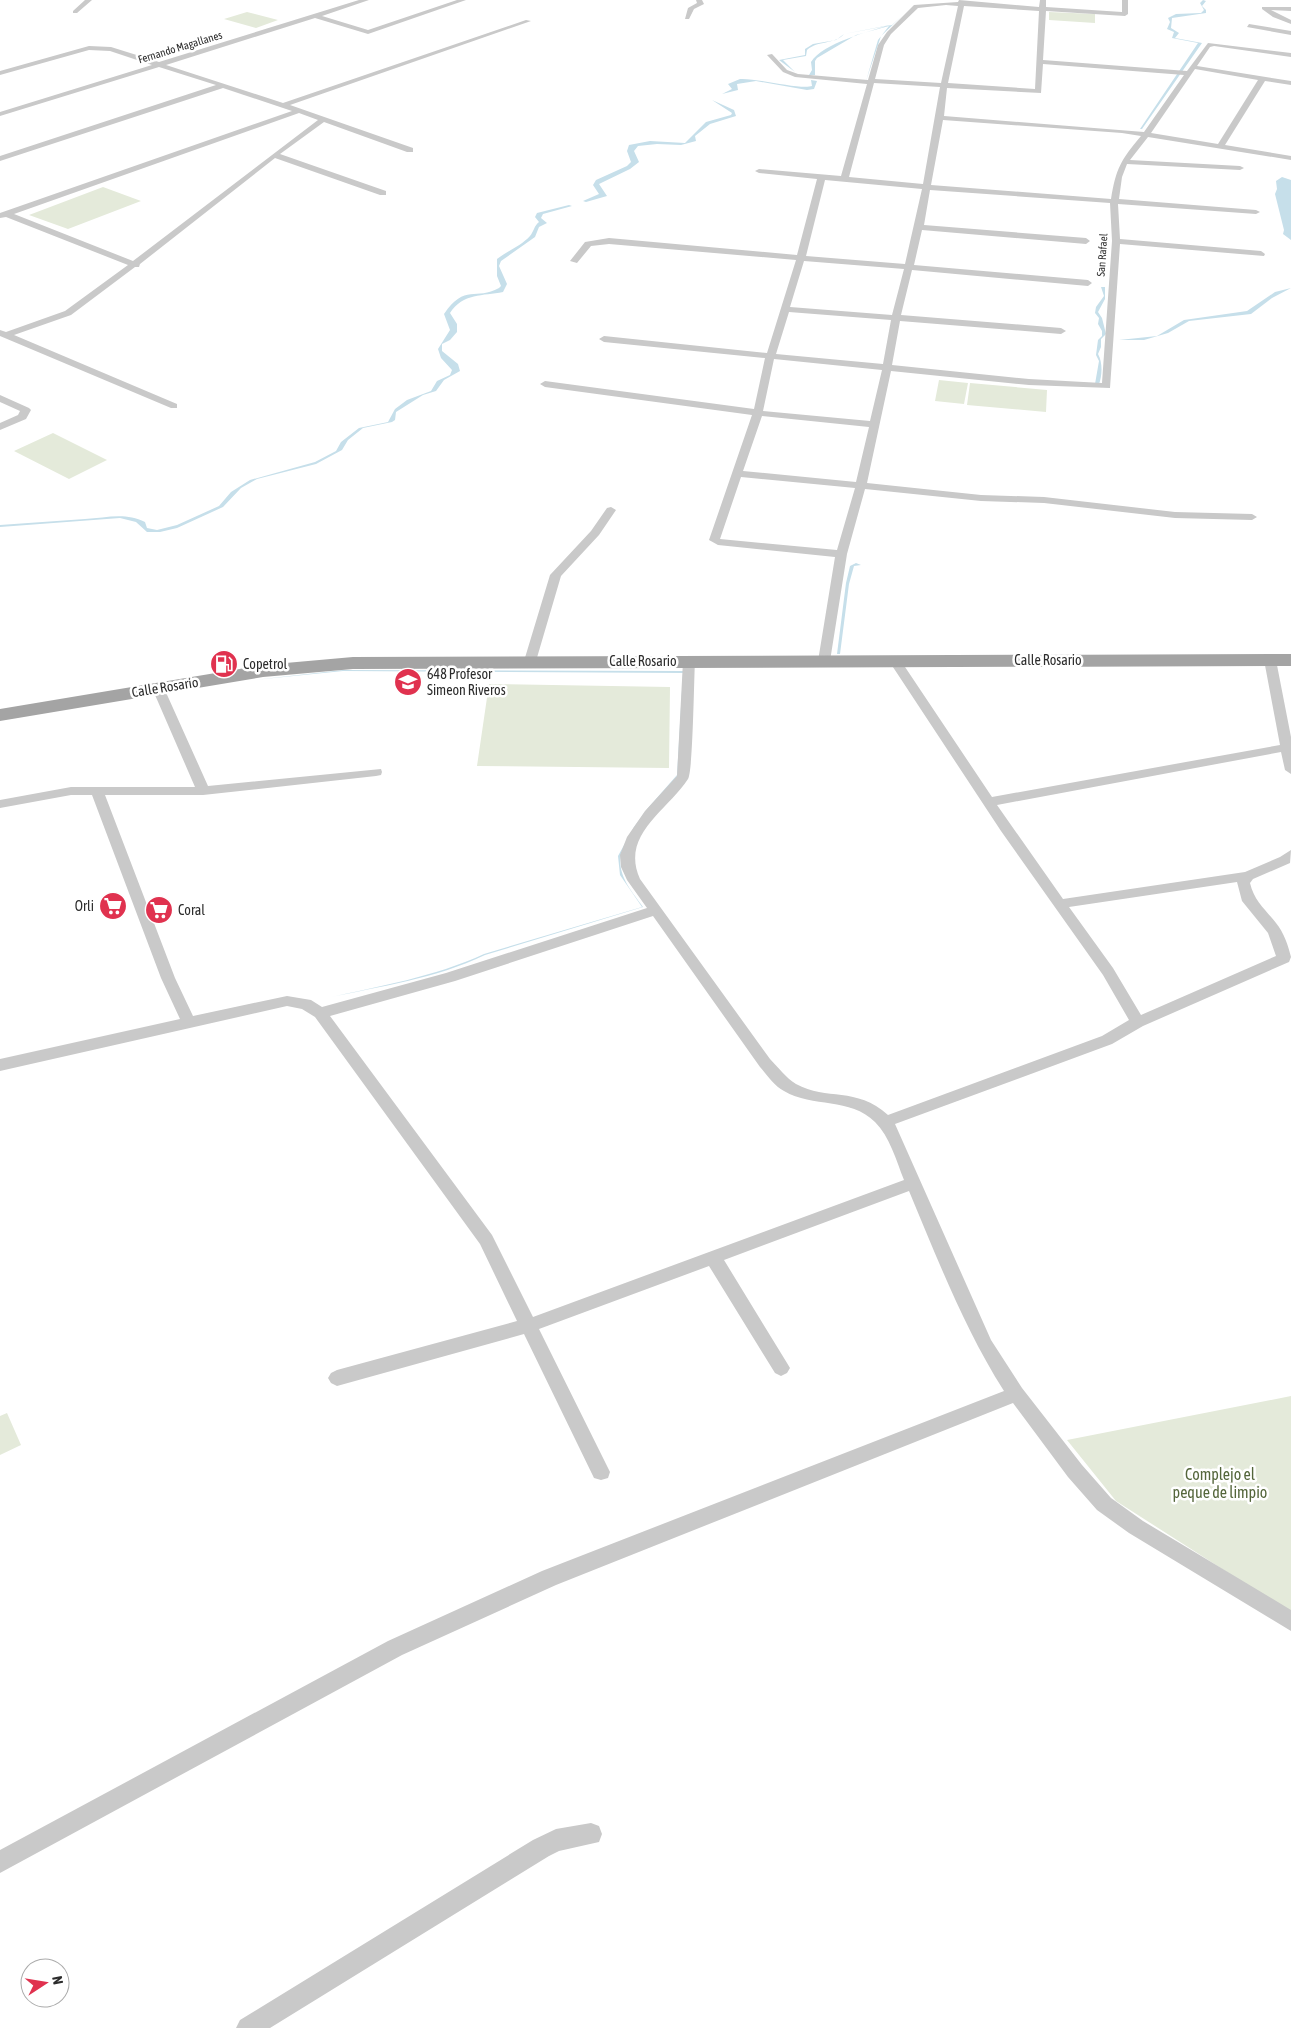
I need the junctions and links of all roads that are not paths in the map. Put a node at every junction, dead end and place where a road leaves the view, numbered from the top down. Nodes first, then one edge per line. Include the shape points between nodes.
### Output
1 (89, 0) edge
2 (366, 0) edge
3 (463, 0) edge
4 (699, 0) edge
5 (1043, 0) edge
6 (1125, 0) edge
7 (962, 2) edge
8 (1043, 9) junction
9 (1291, 9) edge
10 (75, 12) dead end
11 (316, 16) junction
12 (687, 18) dead end
13 (528, 21) dead end
14 (1291, 22) edge
15 (1250, 26) dead end
16 (1291, 33) edge
17 (770, 55) dead end
18 (1291, 55) edge
19 (1040, 62) junction
20 (158, 64) junction
21 (1191, 70) junction
22 (0, 73) edge
23 (1263, 78) junction
24 (872, 82) junction
25 (1291, 83) edge
26 (224, 85) junction
27 (944, 86) junction
28 (283, 105) junction
29 (298, 111) junction
30 (0, 114) edge
31 (940, 118) junction
32 (322, 120) junction
33 (1147, 134) junction
34 (1221, 145) junction
35 (410, 150) dead end
36 (274, 155) junction
37 (1291, 158) edge
38 (0, 159) edge
39 (1124, 162) junction
40 (1240, 168) dead end
41 (760, 171) dead end
42 (821, 178) junction
43 (844, 180) junction
44 (927, 187) junction
45 (383, 193) dead end
46 (1114, 202) junction
47 (1256, 212) dead end
48 (3, 215) edge
49 (919, 227) junction
50 (1086, 241) dead end
51 (1116, 241) junction
52 (1261, 254) dead end
53 (801, 258) junction
54 (574, 260) dead end
55 (136, 265) junction
56 (909, 268) junction
57 (1088, 283) dead end
58 (786, 309) junction
59 (896, 318) junction
60 (1061, 331) dead end
61 (2, 334) edge
62 (604, 339) dead end
63 (770, 357) junction
64 (887, 368) junction
65 (545, 384) dead end
66 (0, 398) edge
67 (174, 406) dead end
68 (758, 413) junction
69 (873, 424) junction
70 (0, 427) edge
71 (737, 473) junction
72 (861, 485) junction
73 (611, 510) dead end
74 (1252, 517) dead end
75 (841, 554) junction
76 (824, 660) junction
77 (1270, 660) junction
78 (1291, 660) edge
79 (530, 661) junction
80 (689, 661) junction
81 (895, 661) junction
82 (158, 688) junction
83 (0, 715) edge
84 (1287, 747) junction
85 (1291, 770) edge
86 (376, 772) dead end
87 (97, 791) junction
88 (203, 791) junction
89 (990, 802) junction
90 (0, 804) edge
91 (1291, 854) edge
92 (1248, 876) junction
93 (1059, 904) junction
94 (657, 910) junction
95 (320, 1013) junction
96 (188, 1021) junction
97 (1138, 1022) junction
98 (0, 1066) edge
99 (886, 1122) junction
100 (914, 1183) junction
101 (713, 1258) junction
102 (530, 1325) junction
103 (781, 1368) dead end
104 (336, 1378) dead end
105 (1016, 1394) junction
106 (601, 1472) dead end
107 (1291, 1621) edge
108 (591, 1834) dead end
109 (0, 1862) edge
110 (248, 2028) edge

1 - 10 street
2 - 11 street, Fernando Magallanes
3 - 11 street via 368,32
4 - 12 street via 701,4 691,8
5 - 8 street
6 - 8 street via 1125,14
7 - 8 street
7 - 24 street via 916,6 881,45
7 - 27 street
8 - 19 street
9 - 14 street via 1264,10
11 - 20 street, Fernando Magallanes
13 - 28 street
15 - 16 street
17 - 24 street via 786,71 797,76
18 - 21 street, San Rafael via 1211,44
19 - 21 street
19 - 27 street via 1038,91
20 - 22 street via 111,50 90,48
20 - 26 street
20 - 30 street, Fernando Magallanes
21 - 23 street
21 - 33 street, San Rafael
23 - 25 street
23 - 34 street
24 - 27 street
24 - 43 street
26 - 28 street
26 - 38 street
27 - 31 street
28 - 29 street
29 - 32 street
29 - 48 street
31 - 33 street
31 - 44 street
32 - 35 street
32 - 36 street
33 - 34 street
33 - 39 street, San Rafael
34 - 37 street
36 - 45 street
36 - 55 street
39 - 40 street
39 - 46 street, San Rafael
41 - 42 street
42 - 43 street
42 - 53 street
43 - 44 street
44 - 46 street
44 - 49 street
46 - 47 street
46 - 51 street, San Rafael
48 - 55 street
49 - 50 street
49 - 56 street
51 - 52 street
51 - 64 street, San Rafael via 1107,386
53 - 54 street via 609,241 588,244
53 - 56 street
53 - 58 street
55 - 61 street via 74,310
56 - 57 street
56 - 59 street
58 - 59 street
58 - 63 street
59 - 60 street
59 - 64 street
61 - 67 street
62 - 63 street
63 - 64 street
63 - 68 street
64 - 69 street
65 - 68 street
66 - 70 street via 26,410 22,417
68 - 69 street
68 - 71 street
69 - 72 street
71 - 72 street
71 - 75 street via 715,541
72 - 74 street via 1175,515
72 - 75 street
73 - 79 street via 595,533 556,574
75 - 76 street
76 - 80 main road, Calle Rosario
76 - 81 main road, Calle Rosario
77 - 78 main road, Calle Rosario
77 - 81 main road, Calle Rosario
77 - 84 street
79 - 80 main road, Calle Rosario
79 - 82 main road, Calle Rosario via 336,664 263,671
80 - 94 street via 683,778 650,814 634,837 627,855 634,880
81 - 89 street
82 - 83 main road, Calle Rosario
82 - 88 street
84 - 85 street
84 - 89 street
86 - 88 street
87 - 88 street
87 - 90 street via 71,791
87 - 96 street via 168,978
89 - 93 street
91 - 92 street via 1285,860
92 - 93 street
92 - 97 street via 1243,883 1245,896 1276,934 1284,958
93 - 97 street via 1108,972
94 - 95 street via 450,977
94 - 99 street via 765,1063 791,1088 864,1105 876,1111
95 - 96 street via 306,1004 287,1002
95 - 102 street via 486,1240
96 - 98 street
97 - 99 street via 1107,1040
99 - 100 street
100 - 101 street
100 - 105 street via 967,1309 985,1346
101 - 102 street
101 - 103 street
102 - 104 street
102 - 106 street
105 - 107 street via 1104,1504
105 - 109 street via 549,1578 395,1648
108 - 110 street via 556,1840 541,1848

